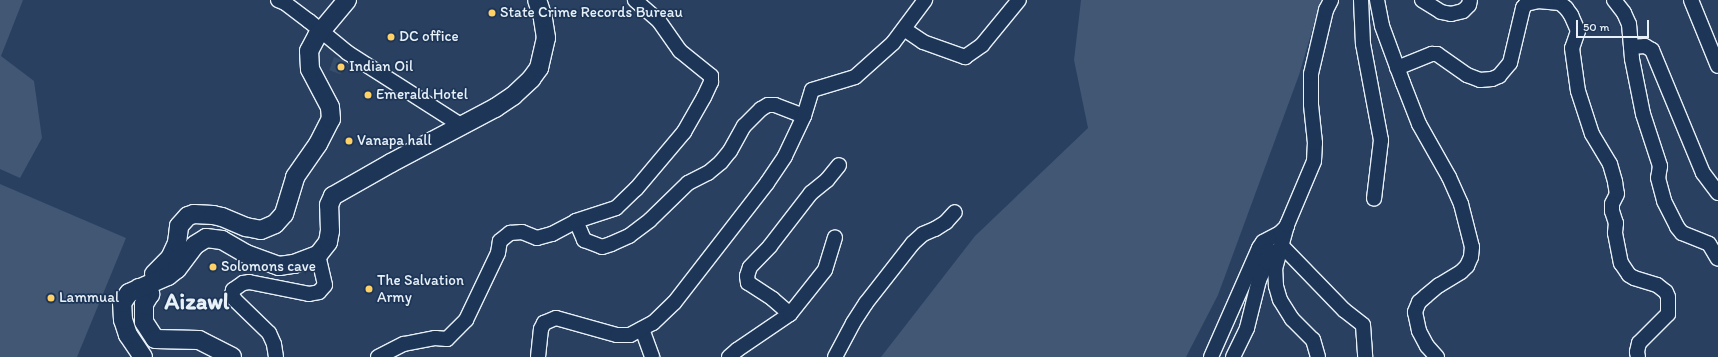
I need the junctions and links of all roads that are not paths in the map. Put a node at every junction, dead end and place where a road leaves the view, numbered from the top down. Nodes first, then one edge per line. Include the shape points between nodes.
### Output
1 (278, 0) edge
2 (347, 0) edge
3 (538, 0) edge
4 (635, 0) edge
5 (925, 0) edge
6 (1018, 0) edge
7 (1331, 0) edge
8 (1361, 0) edge
9 (1377, 0) edge
10 (1422, 0) edge
11 (1470, 0) edge
12 (1614, 0) edge
13 (1691, 0) edge
14 (904, 29) junction
15 (321, 32) junction
16 (1631, 47) junction
17 (1718, 66) edge
18 (1397, 68) junction
19 (804, 116) junction
20 (462, 126) junction
21 (839, 165) dead end
22 (1718, 192) edge
23 (1374, 199) dead end
24 (955, 212) dead end
25 (576, 221) junction
26 (835, 238) dead end
27 (1276, 241) junction
28 (318, 255) junction
29 (1718, 259) edge
30 (139, 288) junction
31 (790, 314) junction
32 (642, 329) junction
33 (143, 357) edge
34 (232, 357) edge
35 (276, 357) edge
36 (378, 357) edge
37 (538, 357) edge
38 (652, 357) edge
39 (729, 357) edge
40 (835, 357) edge
41 (1212, 357) edge
42 (1233, 357) edge
43 (1318, 357) edge
44 (1366, 357) edge
45 (1437, 357) edge
46 (1638, 357) edge

1 - 15 street
2 - 15 main road
3 - 20 main road via 546,38 539,68 531,80 513,96
4 - 25 street via 655,16 680,51 708,72 712,79 684,132 636,189 616,208
5 - 14 street
6 - 14 street via 982,45 965,57 924,42
7 - 27 street via 1326,10 1311,74 1314,161 1287,225
8 - 23 street via 1363,44 1381,140
9 - 18 street via 1382,26
10 - 11 street via 1441,12 1451,14 1463,11
12 - 16 street via 1629,24
13 - 17 street
14 - 19 street via 893,44 855,77 812,90
15 - 20 street via 348,53
15 - 30 main road via 309,51 309,63 330,107 331,119 318,144 295,177 284,214 275,224 260,230 213,214 188,216 179,226 177,243 170,258
16 - 22 street via 1645,46 1652,50 1703,173
16 - 29 street via 1643,114 1660,166 1658,178 1664,201 1682,233 1709,244
18 - 45 street via 1420,124 1461,204 1472,246 1467,266 1419,302 1415,312 1419,331
18 - 46 street via 1437,54 1466,75 1480,80 1492,79 1499,76 1510,63 1526,4 1538,1 1560,3 1566,8 1578,31 1572,48 1578,91 1592,134 1610,164 1615,182 1617,194 1612,211 1621,263 1629,275 1657,285 1666,292 1668,298 1668,314 1639,343
19 - 25 street via 775,105 761,109 744,126 721,162 708,173 688,183 650,220 629,236 602,247 584,240
19 - 32 street via 785,156 767,183 674,303 653,323
20 - 28 main road via 333,196 329,205 328,242
21 - 31 street via 827,180 811,193 770,246 750,267 747,276 748,283
24 - 40 street via 946,222 923,234 913,243 866,303
25 - 36 street via 552,234 537,238 522,232 510,233 500,240 498,253 466,320 447,339 435,338 404,344
26 - 31 street via 825,270
27 - 41 street via 1263,242 1259,248
27 - 42 street via 1259,280 1247,328
27 - 43 street via 1275,269 1279,296 1288,313 1313,340
27 - 44 street via 1344,310 1363,325
28 - 30 main road via 294,264 279,266 246,254 222,240 206,238 195,245 180,266 168,276
28 - 35 street via 325,285 319,292 309,294 249,282 233,290 235,300 269,333
30 - 33 main road via 125,297 121,310 128,335
30 - 34 main road via 150,294 144,304 144,322 155,339 199,340
31 - 39 street
32 - 37 street via 630,335 617,335 556,318 544,323
32 - 38 street

